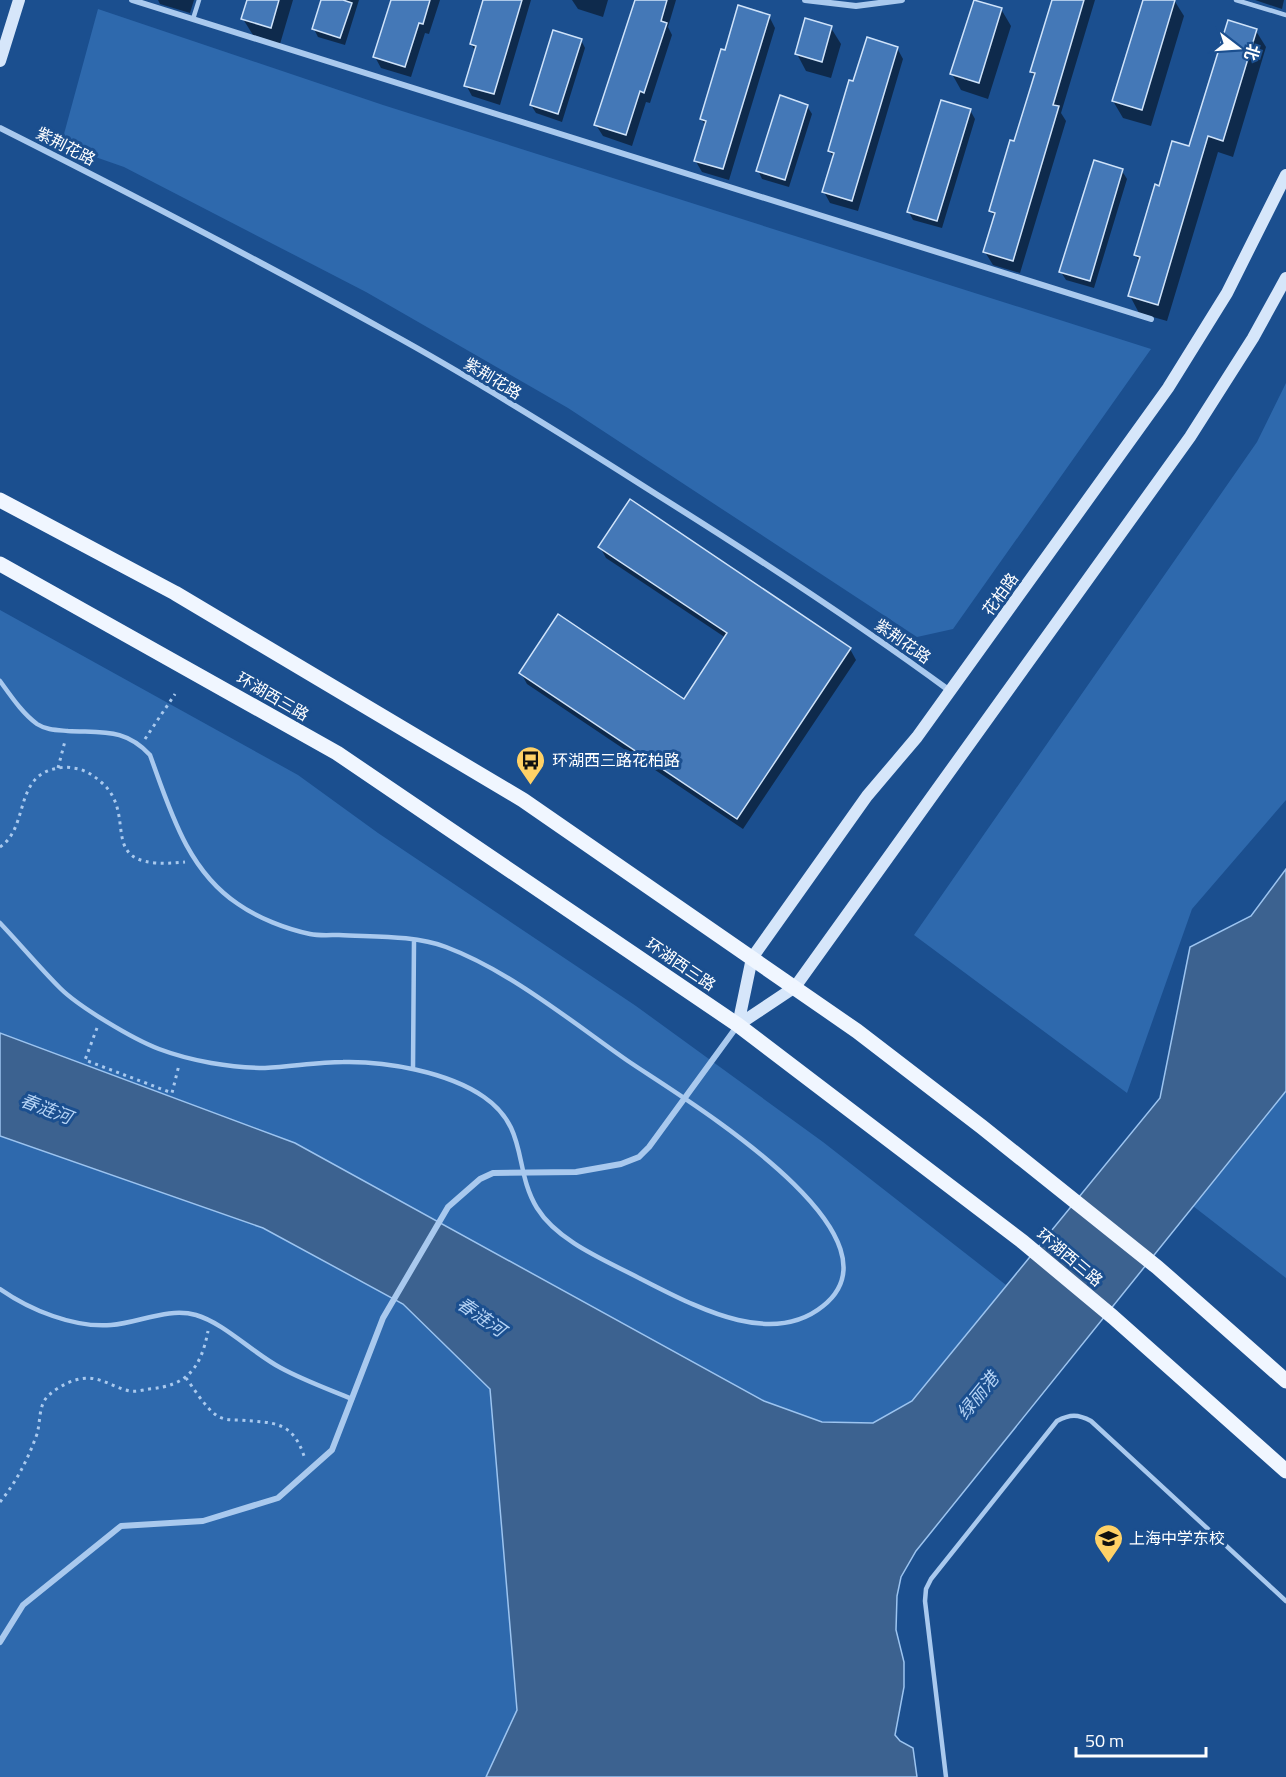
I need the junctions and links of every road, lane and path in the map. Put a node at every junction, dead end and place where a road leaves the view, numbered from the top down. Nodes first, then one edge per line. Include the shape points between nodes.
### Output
1 (19, 0) edge
2 (132, 0) edge
3 (199, 0) edge
4 (805, 0) edge
5 (902, 0) edge
6 (1236, 0) edge
7 (1286, 15) edge
8 (193, 19) junction
9 (0, 61) edge
10 (0, 128) edge
11 (1286, 175) edge
12 (1286, 278) edge
13 (1151, 319) dead end
14 (0, 500) edge
15 (0, 564) edge
16 (0, 681) edge
17 (950, 691) junction
18 (174, 694) dead end
19 (68, 731) junction
20 (141, 746) junction
21 (58, 768) junction
22 (0, 847) edge
23 (192, 859) junction
24 (0, 923) edge
25 (414, 940) junction
26 (752, 958) junction
27 (795, 987) junction
28 (101, 1017) junction
29 (738, 1025) junction
30 (181, 1055) junction
31 (413, 1069) junction
32 (685, 1100) junction
33 (523, 1172) junction
34 (0, 1289) edge
35 (210, 1321) junction
36 (186, 1378) junction
37 (1286, 1381) edge
38 (352, 1399) junction
39 (308, 1471) junction
40 (1286, 1471) edge
41 (0, 1502) edge
42 (1286, 1601) edge
43 (0, 1642) edge
44 (946, 1777) edge

1 - 9 main road
2 - 8 street
3 - 8 lane
4 - 5 street via 856,6
6 - 7 lane
8 - 13 street
10 - 17 street, 紫荆花路 via 202,230 401,339 746,550
11 - 17 main road, 花柏路 via 1227,292 1168,388
12 - 27 main road via 1190,437
14 - 26 main road via 175,593 523,800
15 - 29 main road, 环湖西三路 via 337,753
16 - 19 lane via 22,711 38,724
17 - 26 main road, 花柏路 via 867,796
18 - 20 path
19 - 20 lane via 115,733
19 - 21 path
20 - 23 lane via 150,755
21 - 22 path via 43,773 27,788 16,825
21 - 23 path via 91,773 107,787 116,800 120,836 126,850 142,861 161,864
23 - 25 lane via 237,904 276,923 313,934
24 - 28 lane via 63,992
25 - 31 lane
25 - 32 lane via 440,944 478,960
26 - 27 main road
26 - 29 main road, 花柏路
27 - 29 main road
27 - 37 main road via 857,1030 1064,1191
28 - 30 lane via 159,1049
28 - 30 path via 85,1060 172,1093
29 - 32 street
29 - 40 main road, 环湖西三路 via 1023,1242
30 - 31 lane via 261,1068 346,1061
31 - 33 lane via 452,1081 485,1098 504,1116 515,1135
32 - 33 street via 639,1157 576,1172
32 - 33 lane via 764,1155 801,1190 833,1232 844,1262 840,1282 831,1300 809,1317 784,1325 751,1323 691,1304 608,1262 561,1235 540,1213
33 - 38 street via 493,1173 447,1207 383,1318
34 - 35 lane via 47,1314 79,1323 111,1325 174,1313 195,1314
35 - 36 path via 204,1350
35 - 38 lane via 280,1368
36 - 39 path via 216,1415 226,1420 277,1423 287,1428 302,1450
36 - 41 path via 160,1388 131,1391 93,1378 79,1379 47,1396 40,1409 38,1432 18,1479
38 - 39 street via 332,1450
39 - 43 street via 278,1498 203,1521 121,1526 23,1605
42 - 44 lane via 1091,1420 1068,1415 1057,1421 926,1588

